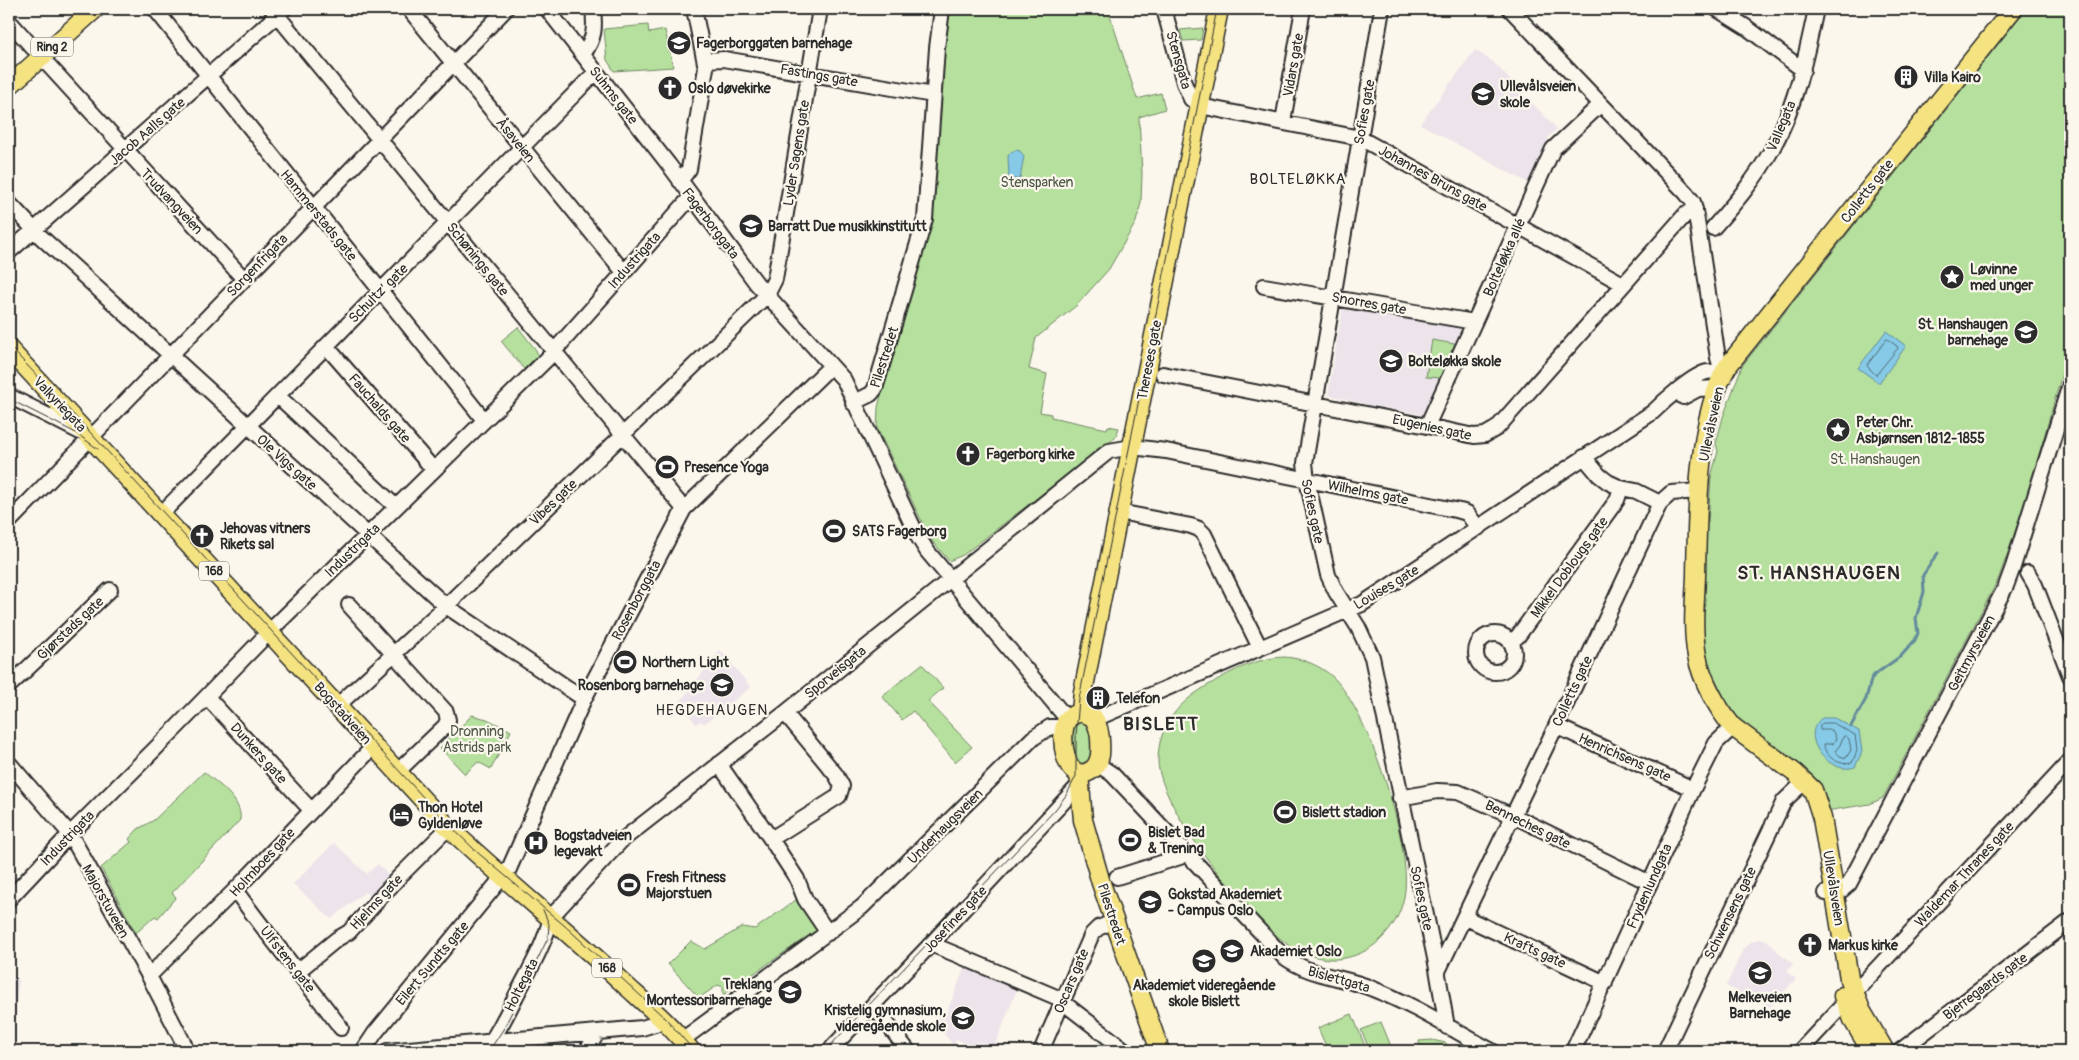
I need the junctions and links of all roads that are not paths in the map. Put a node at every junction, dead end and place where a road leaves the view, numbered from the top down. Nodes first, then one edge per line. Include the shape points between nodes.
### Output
1 (77, 9) edge
2 (95, 9) edge
3 (155, 9) edge
4 (409, 9) edge
5 (506, 9) edge
6 (547, 9) edge
7 (593, 9) edge
8 (694, 9) edge
9 (820, 9) edge
10 (942, 9) edge
11 (1164, 9) edge
12 (1219, 9) edge
13 (1303, 9) edge
14 (1382, 9) edge
15 (1510, 9) edge
16 (1717, 9) edge
17 (1816, 9) edge
18 (2012, 9) edge
19 (278, 11) edge
20 (9, 22) edge
21 (37, 52) junction
22 (583, 54) junction
23 (706, 60) junction
24 (453, 63) junction
25 (9, 70) edge
26 (1803, 70) junction
27 (596, 72) junction
28 (809, 74) junction
29 (209, 77) junction
30 (9, 86) edge
31 (933, 95) junction
32 (1601, 104) junction
33 (1200, 106) junction
34 (1283, 121) junction
35 (1360, 138) junction
36 (380, 139) junction
37 (521, 147) junction
38 (125, 150) junction
39 (680, 181) junction
40 (691, 197) junction
41 (9, 203) edge
42 (313, 207) junction
43 (1695, 210) junction
44 (448, 223) junction
45 (1518, 226) junction
46 (1713, 228) dead end
47 (33, 230) junction
48 (9, 252) edge
49 (624, 271) junction
50 (244, 278) junction
51 (1622, 284) junction
52 (1264, 286) dead end
53 (380, 291) junction
54 (767, 295) junction
55 (1333, 297) junction
56 (1474, 322) junction
57 (326, 346) junction
58 (9, 349) edge
59 (554, 352) junction
60 (169, 356) junction
61 (831, 366) junction
62 (1163, 374) dead end
63 (1720, 381) junction
64 (2070, 384) edge
65 (9, 396) edge
66 (278, 396) junction
67 (853, 403) junction
68 (1315, 404) junction
69 (484, 420) junction
70 (246, 426) junction
71 (1427, 426) junction
72 (2064, 429) edge
73 (622, 435) junction
74 (90, 437) junction
75 (1132, 447) junction
76 (1584, 457) junction
77 (434, 470) junction
78 (1307, 480) junction
79 (1622, 488) junction
80 (1700, 491) junction
81 (1660, 503) junction
82 (396, 507) junction
83 (684, 509) junction
84 (1119, 512) junction
85 (161, 514) junction
86 (9, 522) edge
87 (1478, 528) junction
88 (368, 535) junction
89 (2028, 573) dead end
90 (950, 579) junction
91 (110, 590) dead end
92 (348, 605) dead end
93 (446, 606) junction
94 (1348, 610) junction
95 (269, 632) junction
96 (1511, 642) dead end
97 (1260, 648) junction
98 (394, 654) junction
99 (2070, 676) edge
100 (9, 686) edge
101 (207, 696) junction
102 (584, 699) junction
103 (337, 706) junction
104 (785, 713) junction
105 (1077, 719) junction
106 (1556, 726) junction
107 (1733, 727) junction
108 (374, 746) junction
109 (2069, 760) edge
110 (719, 764) junction
111 (1097, 764) junction
112 (10, 767) edge
113 (397, 772) junction
114 (1079, 779) junction
115 (1804, 782) junction
116 (1693, 789) junction
117 (1400, 798) junction
118 (311, 810) junction
119 (1513, 816) junction
120 (448, 828) junction
121 (70, 834) junction
122 (771, 839) junction
123 (1185, 853) junction
124 (503, 877) junction
125 (1117, 877) dead end
126 (1650, 883) junction
127 (235, 890) junction
128 (1830, 892) junction
129 (9, 899) edge
130 (550, 917) junction
131 (1464, 917) junction
132 (2070, 921) edge
133 (1113, 922) junction
134 (828, 932) junction
135 (931, 944) junction
136 (298, 971) junction
137 (1438, 971) junction
138 (149, 976) junction
139 (1605, 982) junction
140 (1849, 996) junction
141 (1063, 1001) junction
142 (873, 1004) junction
143 (663, 1019) junction
144 (1447, 1027) junction
145 (340, 1028) dead end
146 (597, 1033) junction
147 (684, 1042) edge
148 (488, 1047) edge
149 (186, 1051) edge
150 (363, 1051) edge
151 (388, 1051) edge
152 (587, 1051) edge
153 (829, 1051) edge
154 (908, 1051) edge
155 (1041, 1051) edge
156 (1126, 1051) edge
157 (1160, 1051) edge
158 (1492, 1051) edge
159 (1573, 1051) edge
160 (1665, 1051) edge
161 (1800, 1051) edge
162 (1871, 1051) edge
163 (1885, 1051) edge
164 (1900, 1051) edge

1 - 21 main road, Ring 2
2 - 21 main road, Ring 2
3 - 29 street, Hammerstads gate
4 - 24 street, Åsaveien
5 - 24 street, Sorgenfrigata
6 - 22 street, Suhms gate
7 - 22 street via 594,33
8 - 23 street, Fagerborggata
9 - 28 street, Lyder Sagens gate
10 - 31 street, Pilestredet
11 - 33 street, Stensgata via 1184,83 1191,99
12 - 33 main road, Thereses gate
13 - 34 street, Vidars gate
14 - 35 street, Sofies gate
15 - 32 street, Ullevålsveien
16 - 26 street
17 - 26 street, Vallegata
18 - 63 main road, Colletts gate via 1731,361
19 - 29 street, Jacob Aalls gate
19 - 36 street, Schønings gate
20 - 21 street, Trudvangveien
21 - 25 main road, Ring 2
21 - 30 main road, Ring 2
21 - 38 street, Trudvangveien
22 - 27 street, Suhms gate
23 - 28 street, Fastings gate via 724,59
23 - 39 street, Fagerborggata via 689,169
24 - 36 street, Sorgenfrigata
24 - 37 street, Åsaveien
26 - 46 street, Vallegata via 1771,151 1739,199
27 - 37 street, Schultz’ gate
27 - 39 street, Suhms gate
28 - 31 street, Fastings gate
28 - 54 street, Lyder Sagens gate via 775,279
29 - 38 street, Jacob Aalls gate
29 - 42 street, Hammerstads gate
31 - 67 street, Pilestredet via 925,219 875,389
32 - 43 street, Ullevålsveien via 1686,193
32 - 45 street, Bolteløkka allé via 1552,149
33 - 34 street, Johannes Bruns gate
33 - 75 main road, Thereses gate
34 - 35 street, Johannes Bruns gate
35 - 45 street, Johannes Bruns gate
35 - 55 street, Sofies gate
36 - 42 street, Sorgenfrigata
36 - 44 street, Schønings gate
37 - 44 street, Schultz’ gate
37 - 49 street, Åsaveien
38 - 47 street, Jacob Aalls gate
38 - 50 street, Trudvangveien
39 - 40 street, Fagerborggata
40 - 49 street, Industrigata
40 - 54 street, Fagerborggata
41 - 47 street, Ole Vigs gate
42 - 50 street, Sorgenfrigata
42 - 53 street, Hammerstads gate
43 - 51 street, Eugenies gate via 1685,214
43 - 63 street, Ullevålsveien
44 - 53 street, Schultz’ gate
44 - 59 street, Schønings gate
45 - 51 street, Johannes Bruns gate
45 - 56 street, Bolteløkka allé
47 - 48 street, Jacob Aalls gate
47 - 60 street, Ole Vigs gate
49 - 59 street, Industrigata
50 - 60 street, Sorgenfrigata
51 - 71 street, Eugenies gate via 1492,432 1474,436
52 - 55 street, Snorres gate
53 - 57 street, Schultz’ gate
53 - 69 street, Hammerstads gate
54 - 61 street, Fagerborggata
54 - 73 street, Vibes gate
55 - 56 street, Snorres gate
55 - 68 street, Sofies gate
56 - 71 street, Bolteløkka allé
57 - 66 street, Schultz’ gate
57 - 77 street, Fauchalds gate
58 - 74 main road, Valkyriegata / 168
59 - 69 street, Industrigata
59 - 73 street, Schønings gate
60 - 70 street, Ole Vigs gate
60 - 74 street, Sorgenfrigata
61 - 67 street, Fagerborggata via 844,380
61 - 83 street, Rosenborggata
62 - 68 street, Eugenies gate
63 - 76 street, Louises gate via 1713,372 1704,373 1667,398 1653,412
63 - 80 main road, Ullevålsveien via 1706,436
64 - 72 street, Geitmyrsveien
65 - 74 street, Bogstadveien
66 - 70 street, Schultz’ gate
66 - 82 street
67 - 90 street via 918,535
68 - 71 street, Eugenies gate
68 - 78 street, Sofies gate via 1305,463
69 - 77 street, Industrigata
70 - 85 street, Schultz’ gate
70 - 88 street, Ole Vigs gate
72 - 128 street, Geitmyrsveien via 2006,586 1849,884
73 - 83 street, Schønings gate
73 - 93 street, Vibes gate
74 - 85 main road, Bogstadveien / 168
74 - 86 street, Sorgenfrigata
75 - 78 street, Wilhelms gate
75 - 84 main road, Thereses gate
75 - 90 street, Sporveisgata via 1108,451
76 - 79 street via 1599,475
76 - 87 street, Louises gate
77 - 82 street, Industrigata
78 - 87 street, Wilhelms gate via 1460,510 1467,513
78 - 94 street, Sofies gate via 1328,575
79 - 81 street
79 - 96 street, Mikkel Doblougs gate via 1617,500
80 - 81 street via 1671,493
80 - 107 main road, Ullevålsveien via 1696,649 1714,698
81 - 106 street, Colletts gate
82 - 88 street, Industrigata
83 - 102 street, Rosenborggata
84 - 97 street via 1199,529
84 - 105 main road, Thereses gate
85 - 95 main road, Bogstadveien / 168
87 - 94 street, Louises gate via 1374,597
88 - 93 street, Ole Vigs gate
88 - 95 street, Industrigata
89 - 99 street
90 - 104 street, Sporveisgata
90 - 105 street
91 - 100 street, Gjørstads gate
92 - 98 street
93 - 98 street, Vibes gate
93 - 102 street, Ole Vigs gate
94 - 97 street, Louises gate
94 - 117 street, Sofies gate via 1372,657
95 - 101 street, Industrigata
95 - 103 main road, Bogstadveien / 168
97 - 105 street, Louises gate
98 - 103 street, Vibes gate
98 - 113 street via 446,712 448,720
101 - 118 street, Dunkers gate
101 - 121 street, Industrigata
102 - 124 street, Rosenborggata
103 - 108 main road, Bogstadveien / 168
104 - 110 street, Sporveisgata
104 - 122 street via 836,775 842,792
105 - 111 main road via 1100,738
105 - 114 main road via 1064,744 1067,760
105 - 134 street, Underhaugsveien via 1050,727 1033,738 862,907
106 - 116 street, Henrichsens gate
106 - 119 street, Colletts gate
107 - 115 main road, Ullevålsveien
107 - 116 street, Frydenlundgata via 1716,743
108 - 113 main road, Bogstadveien / 168
108 - 118 street, Holmboes gate
109 - 140 street, Waldemar Thranes gate
110 - 122 street
110 - 130 street, Sporveisgata via 622,841
111 - 114 main road
111 - 123 street, Bislettgata via 1112,774
112 - 121 street, Majorstuveien
113 - 120 main road, Bogstadveien / 168
114 - 133 main road, Pilestredet via 1083,820
114 - 135 street, Josefines gate
115 - 128 main road, Ullevålsveien
115 - 160 street, Schwensens gate via 1784,801
116 - 126 street, Frydenlundgata
117 - 119 street, Benneches gate via 1437,791 1458,792
117 - 137 street, Sofies gate
118 - 127 street, Holmboes gate
119 - 126 street, Benneches gate
119 - 131 street, Colletts gate
120 - 124 main road, Bogstadveien / 168
120 - 136 street, Hjelms gate via 348,932
121 - 129 street, Industrigata
121 - 138 street, Majorstuveien
122 - 134 street
123 - 125 street
123 - 144 street, Bislettgata via 1274,949 1292,963 1316,974 1380,992
124 - 130 main road, Bogstadveien / 168
124 - 150 street, Eilert Sundts gate
126 - 139 street, Frydenlundgata
127 - 136 street, Ulfstens gate via 280,952
127 - 138 street, Holmboes gate
128 - 140 main road, Ullevålsveien via 1846,961
130 - 143 main road, Bogstadveien / 168
130 - 148 street, Holtegata via 548,931
131 - 137 street, Colletts gate
131 - 139 street, Krafts gate
132 - 164 street, Bjerregaards gate
133 - 141 street, Oscars gate via 1092,934
133 - 157 main road, Pilestredet
134 - 147 street, Underhaugsveien
135 - 141 street
135 - 142 street, Josefines gate
136 - 145 street, Ulfstens gate
137 - 144 street, Sofies gate
138 - 149 street, Majorstuveien
139 - 159 street, Frydenlundgata
140 - 161 street, Waldemar Thranes gate
140 - 162 main road, Ullevålsveien via 1854,1022
140 - 163 main road, Ullevålsveien
141 - 155 street, Oscars gate
141 - 156 street
142 - 153 street, Josefines gate
142 - 154 street
143 - 146 street via 646,1028
143 - 147 main road, Bogstadveien / 168
144 - 158 street, Bislettgata
146 - 148 street
146 - 152 street
148 - 151 street

